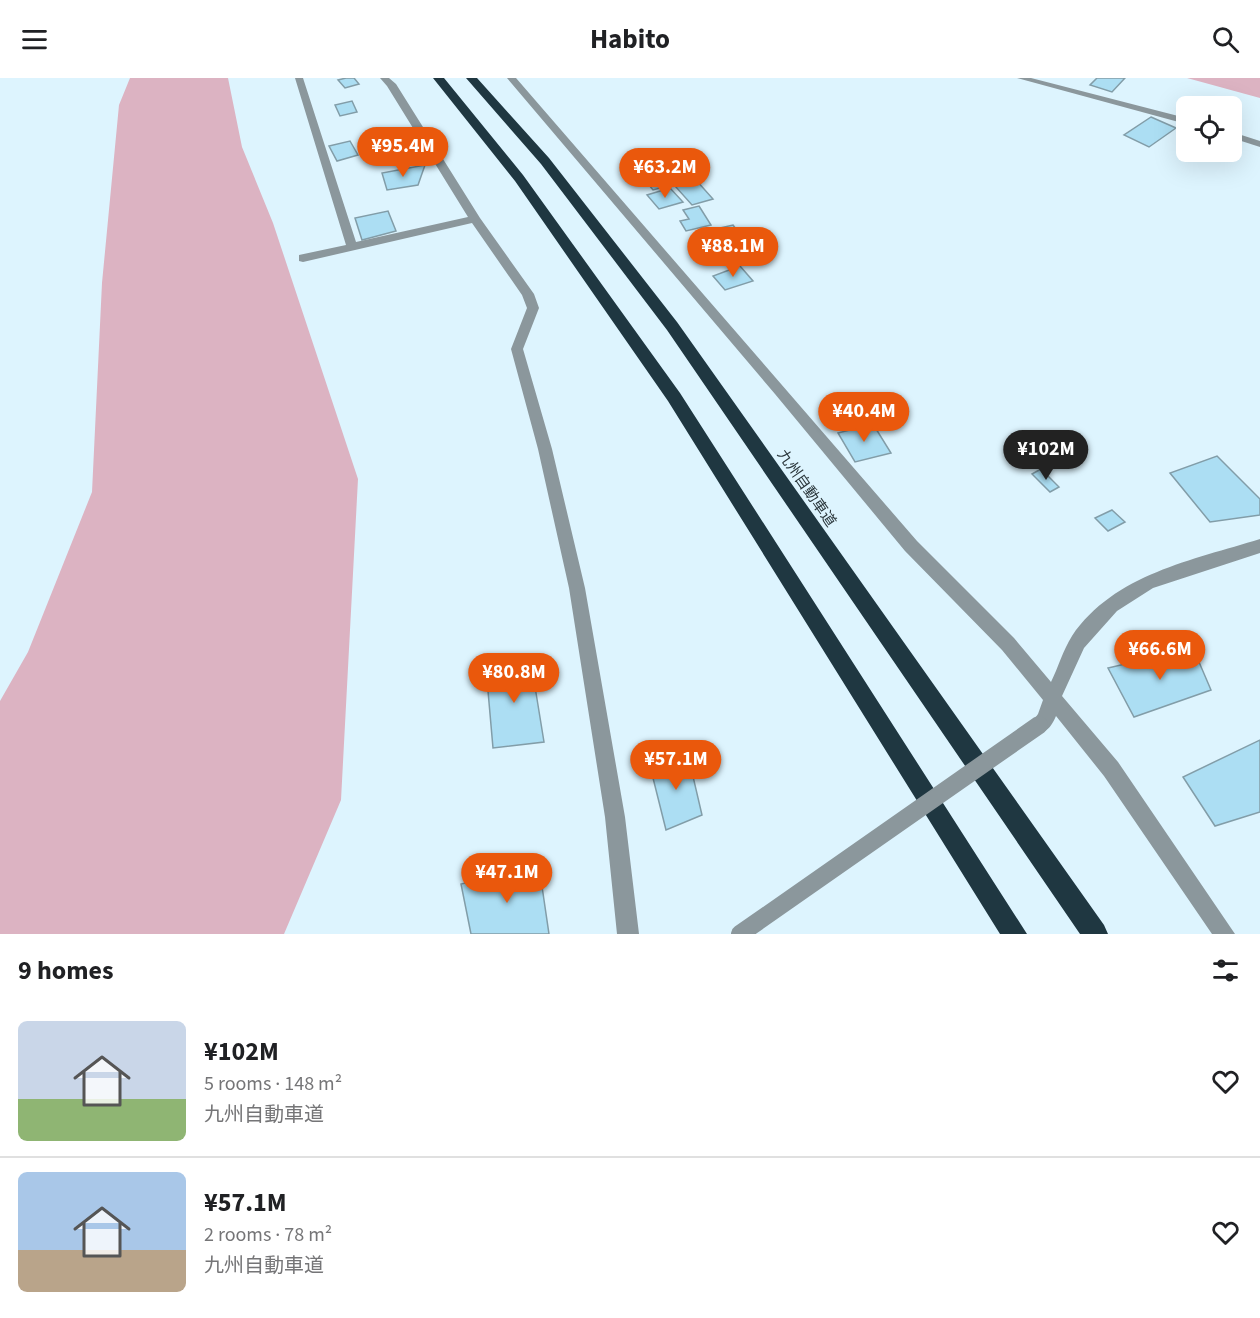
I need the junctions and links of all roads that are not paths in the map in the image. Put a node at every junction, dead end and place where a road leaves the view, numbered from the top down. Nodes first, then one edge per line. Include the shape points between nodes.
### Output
1 (384, 78) edge
2 (438, 78) edge
3 (471, 78) edge
4 (511, 78) edge
5 (1021, 78) edge
6 (303, 79) edge
7 (1176, 119) edge
8 (1242, 138) edge
9 (1260, 144) edge
10 (475, 219) junction
11 (352, 247) junction
12 (303, 258) dead end
13 (1260, 546) edge
14 (1053, 697) junction
15 (628, 934) edge
16 (733, 934) edge
17 (740, 934) edge
18 (749, 934) edge
19 (1014, 934) edge
20 (1095, 934) edge
21 (1224, 934) edge

1 - 10 street
2 - 19 highway via 519,178 674,397
3 - 20 highway, 九州自動車道 via 544,160 672,326
4 - 14 street via 911,546 1008,644
5 - 7 street
6 - 11 street
8 - 9 street
10 - 11 street
10 - 15 street via 528,294 533,308 517,349 577,588 615,817
11 - 12 street
13 - 14 street via 1148,582 1111,606 1078,642
14 - 17 street, bridge via 1040,725
14 - 21 street via 1111,769
16 - 18 street via 827,863 776,917

